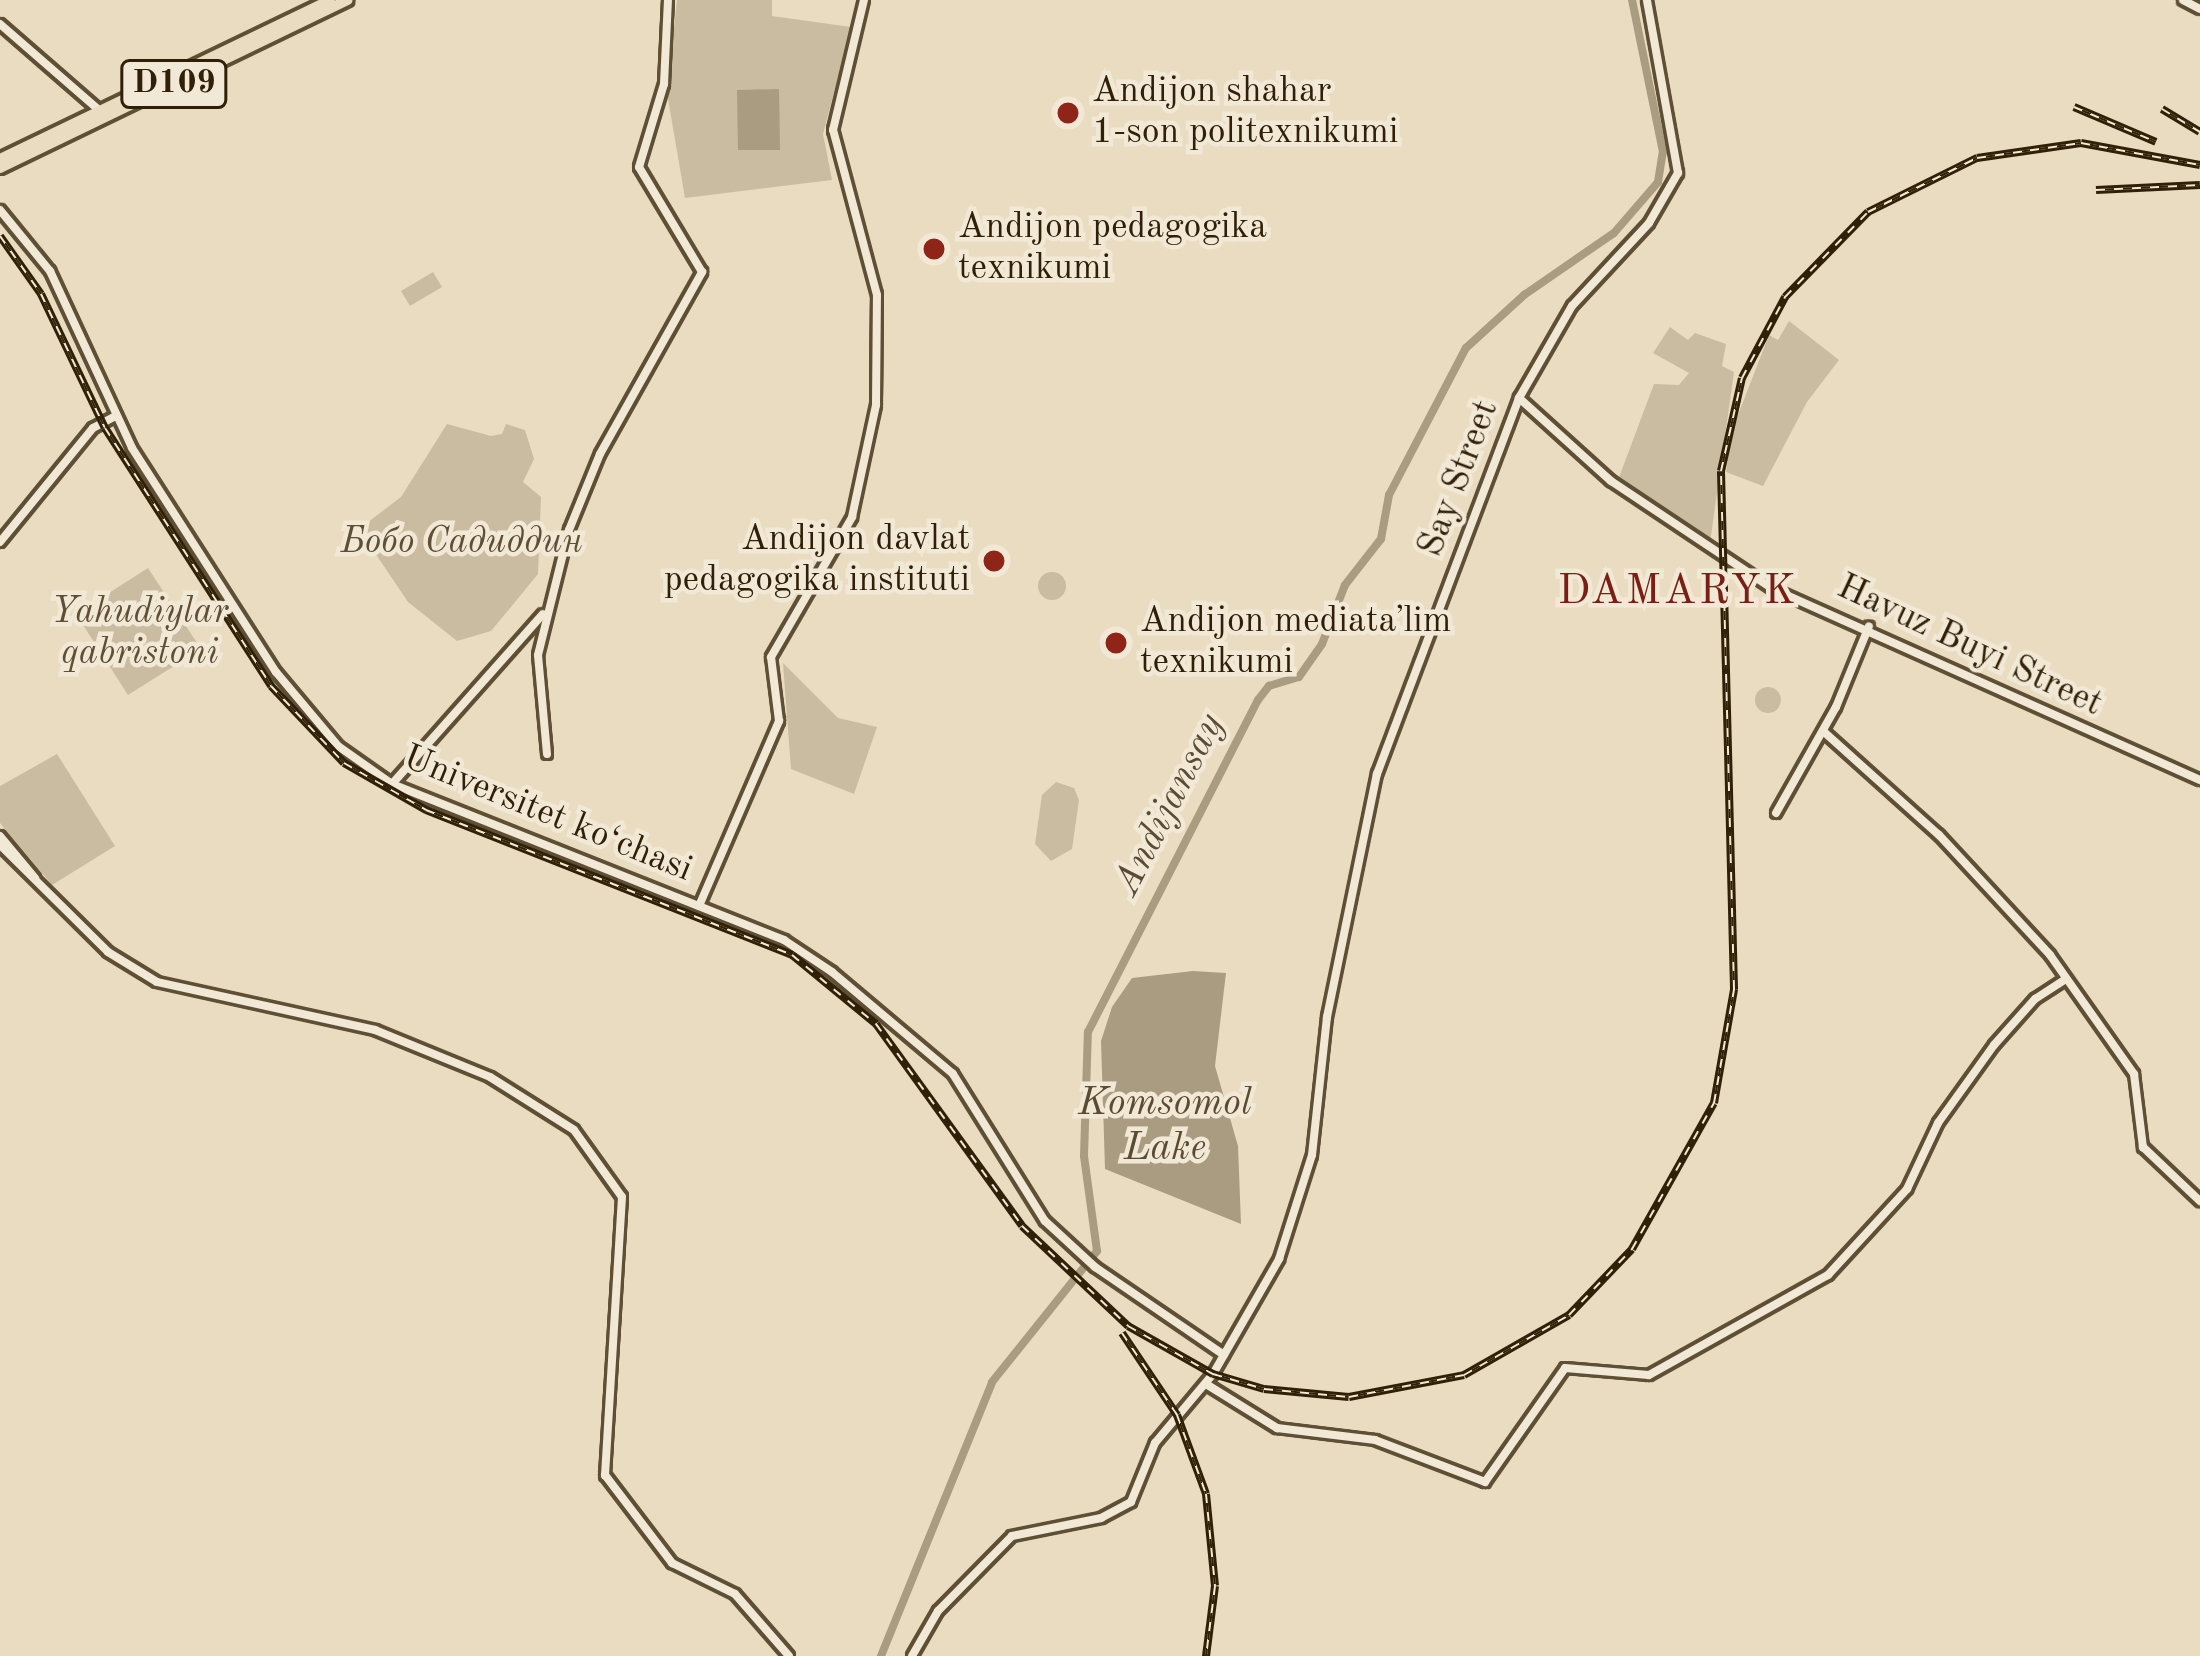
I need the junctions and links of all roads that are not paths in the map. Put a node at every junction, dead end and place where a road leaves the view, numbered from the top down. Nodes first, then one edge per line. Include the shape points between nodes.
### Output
1 (330, 0) edge
2 (347, 0) edge
3 (668, 0) edge
4 (864, 0) edge
5 (1647, 0) edge
6 (2183, 0) edge
7 (2200, 9) edge
8 (0, 24) edge
9 (260, 38) junction
10 (102, 114) junction
11 (0, 163) edge
12 (0, 210) edge
13 (1519, 398) junction
14 (114, 417) junction
15 (0, 542) edge
16 (544, 613) junction
17 (1869, 626) junction
18 (1822, 731) junction
19 (547, 754) dead end
20 (2200, 780) edge
21 (392, 784) junction
22 (1776, 813) dead end
23 (0, 841) edge
24 (699, 906) junction
25 (2066, 979) junction
26 (2200, 1201) edge
27 (1224, 1354) junction
28 (1206, 1384) junction
29 (789, 1656) edge
30 (912, 1656) edge

1 - 9 main road, D109
2 - 9 main road, D109
3 - 16 main road via 664,84 638,166 702,272 600,454
4 - 24 main road via 833,130 877,295 880,350 854,507 771,657 779,721
5 - 13 main road, Say Street via 1678,140 1676,181 1649,223 1572,306
6 - 7 main road
8 - 10 main road
9 - 10 main road, D109
10 - 11 main road, D109
12 - 14 main road, Universitet kо‘chasi via 50,271
13 - 17 main road, Havuz Buyi Street via 1611,481 1773,589
13 - 27 main road, Say Street via 1368,800 1327,1017 1310,1166 1279,1259
14 - 15 main road via 93,428
14 - 21 main road, Universitet kо‘chasi via 276,672 338,746
16 - 19 main road via 538,666
16 - 21 main road
17 - 18 main road
17 - 20 main road, Havuz Buyi Street
18 - 22 main road
18 - 25 main road via 1939,835
21 - 24 main road, Universitet kо‘chasi
23 - 29 main road via 118,958 175,990 330,1017 409,1042 490,1076 574,1130 622,1197 605,1474 672,1562 735,1594
24 - 27 main road, Universitet kо‘chasi via 792,945 953,1074 1015,1184 1086,1259
25 - 26 main road via 2134,1074 2143,1147
25 - 28 main road via 2035,998 1994,1045 1941,1118 1907,1190 1828,1275 1649,1375 1565,1368 1485,1482 1375,1440 1277,1428
27 - 28 main road
28 - 30 main road via 1155,1443 1131,1502 1102,1518 1012,1536 938,1611

